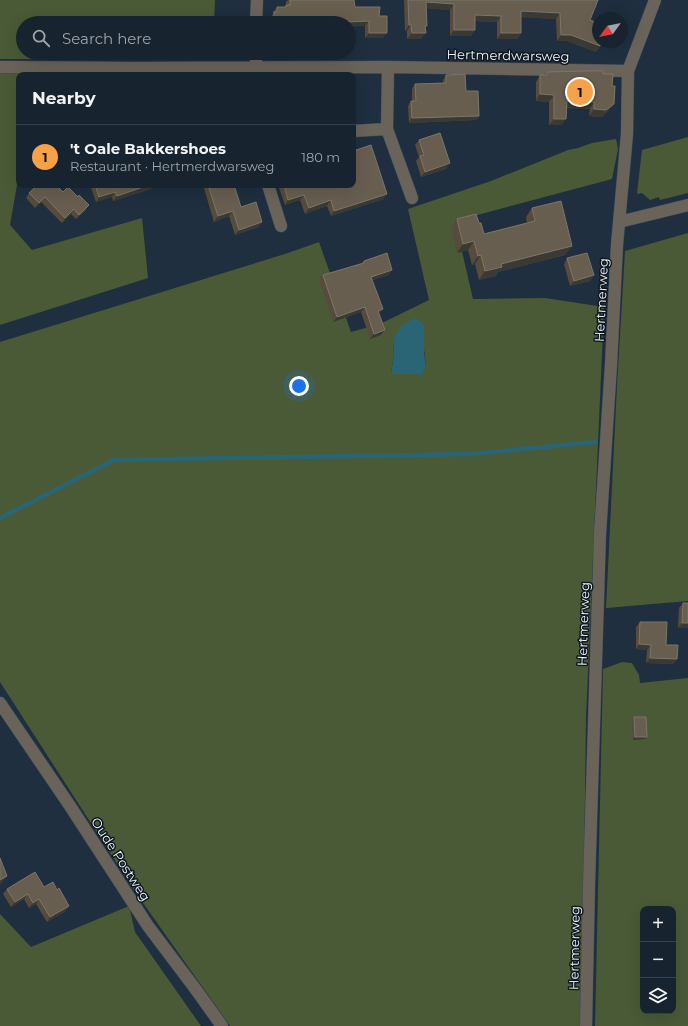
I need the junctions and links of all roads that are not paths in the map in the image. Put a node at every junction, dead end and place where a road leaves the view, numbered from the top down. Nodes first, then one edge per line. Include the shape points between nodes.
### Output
1 (257, 0) edge
2 (655, 0) edge
3 (256, 16) edge
4 (256, 60) edge
5 (0, 67) edge
6 (388, 67) junction
7 (256, 68) junction
8 (628, 71) junction
9 (134, 72) edge
10 (221, 72) edge
11 (387, 129) junction
12 (356, 131) edge
13 (269, 188) edge
14 (412, 198) dead end
15 (688, 205) edge
16 (619, 222) junction
17 (281, 226) dead end
18 (0, 703) edge
19 (222, 1026) edge
20 (586, 1026) edge

1 - 3 street
2 - 8 street, Hertmerweg
4 - 7 street
5 - 9 street, Hertmerdwarsweg
6 - 7 street, Hertmerdwarsweg
6 - 8 street, Hertmerdwarsweg
6 - 11 street
7 - 10 street, Hertmerdwarsweg
8 - 16 street, Hertmerweg via 627,134
9 - 10 street, Hertmerdwarsweg
11 - 12 street
11 - 14 street
13 - 17 street
15 - 16 street
16 - 20 street, Hertmerweg via 600,534
18 - 19 street, Oude Postweg via 148,926

